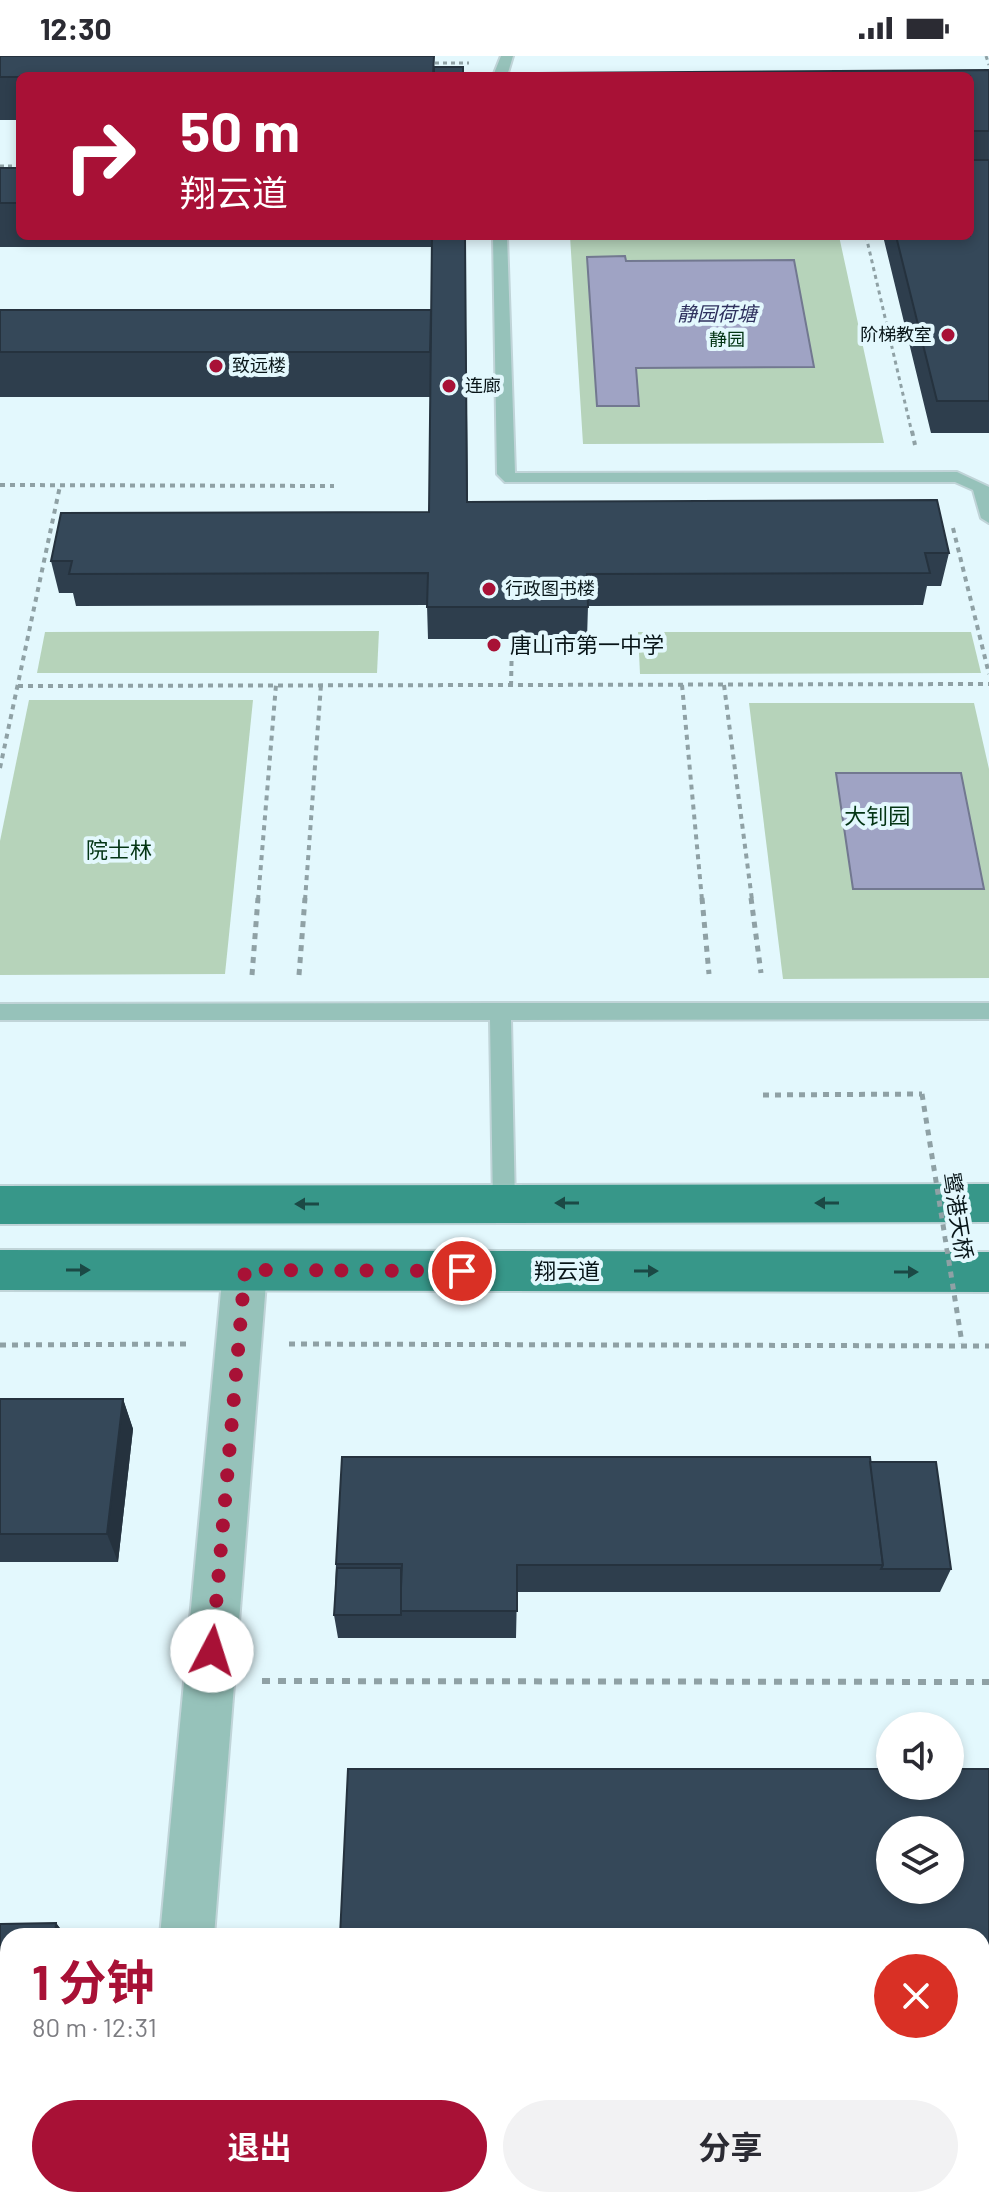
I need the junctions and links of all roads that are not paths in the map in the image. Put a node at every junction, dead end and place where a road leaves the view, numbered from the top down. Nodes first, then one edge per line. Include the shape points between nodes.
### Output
1 (500, 240) edge
2 (989, 518) edge
3 (500, 1011) junction
4 (989, 1011) edge
5 (0, 1012) edge
6 (989, 1203) edge
7 (504, 1204) junction
8 (0, 1205) edge
9 (0, 1270) edge
10 (245, 1270) junction
11 (989, 1272) edge
12 (188, 1928) edge

1 - 2 lane via 505,474 511,478 957,477 981,487
3 - 4 lane
3 - 5 lane
3 - 7 lane
6 -> 7 main road
7 -> 8 main road
9 -> 10 main road, 翔云道
10 -> 11 main road, 翔云道
10 - 12 street

